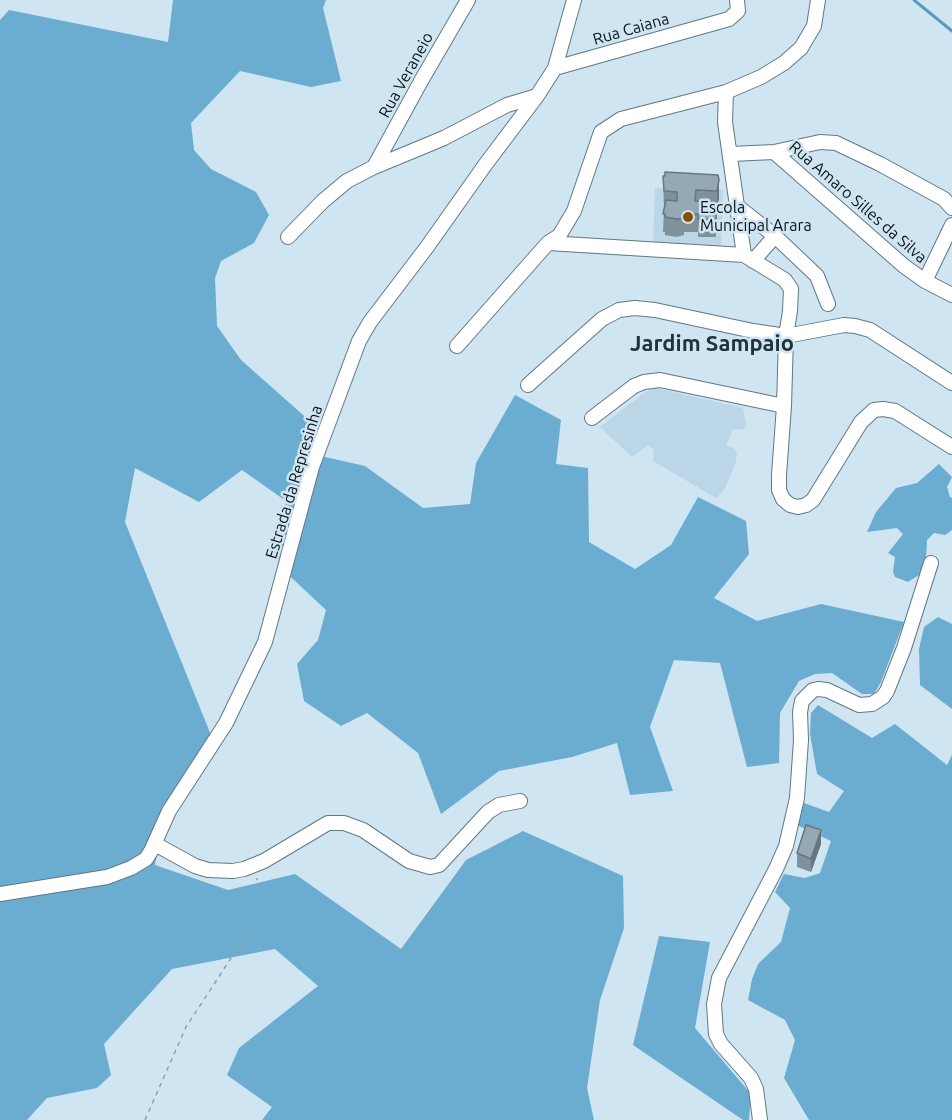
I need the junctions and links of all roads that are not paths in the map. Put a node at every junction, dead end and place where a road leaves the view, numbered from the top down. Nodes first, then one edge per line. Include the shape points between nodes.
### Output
1 (468, 0) edge
2 (574, 0) edge
3 (737, 0) edge
4 (818, 0) edge
5 (555, 68) junction
6 (726, 92) junction
7 (537, 96) junction
8 (774, 152) junction
9 (731, 154) junction
10 (374, 167) junction
11 (738, 206) junction
12 (952, 208) edge
13 (952, 225) edge
14 (775, 236) junction
15 (288, 237) dead end
16 (548, 243) junction
17 (748, 258) junction
18 (925, 281) junction
19 (952, 295) edge
20 (828, 304) dead end
21 (786, 336) junction
22 (457, 346) dead end
23 (952, 383) edge
24 (528, 385) dead end
25 (784, 406) junction
26 (592, 418) dead end
27 (952, 447) edge
28 (932, 563) dead end
29 (520, 801) dead end
30 (155, 844) junction
31 (0, 894) edge
32 (760, 1120) edge

1 - 10 street, Rua Veraneio
2 - 5 street, Estrada da Represinha
3 - 5 street, Rua Caiana via 738,10 729,19
4 - 6 street via 814,26 794,56
5 - 7 street, Estrada da Represinha
6 - 9 street via 725,122
6 - 16 street via 621,119 606,127 598,138 574,211 559,236
7 - 10 street via 507,105 444,138
7 - 30 street, Estrada da Represinha via 359,341 312,467 265,642 226,723 181,790
8 - 9 street
8 - 12 street via 820,142 836,143 944,199
8 - 18 street, Rua Amaro Silles da Silva via 879,246
9 - 11 street
10 - 15 street via 347,181
11 - 14 street
11 - 17 street
13 - 18 street
14 - 17 street
14 - 20 street via 817,276
16 - 17 street
16 - 22 street
17 - 21 street via 785,280 791,289
18 - 19 street, Rua Amaro Silles da Silva
21 - 23 street via 844,325 870,330
21 - 24 street via 655,310 619,310 602,319
21 - 25 street
25 - 26 street via 660,380 634,386
25 - 27 street via 779,490 783,499 798,507 813,500 861,422 874,410 895,411
28 - 32 street via 883,697 872,704 859,705 818,689 802,701 797,798 786,846 719,978 714,1004 716,1034 751,1078
29 - 30 street via 499,805 488,812 438,866 409,861 363,830 336,822 316,829 257,864 233,871 195,866
30 - 31 street, Estrada da Represinha via 146,859 107,877

